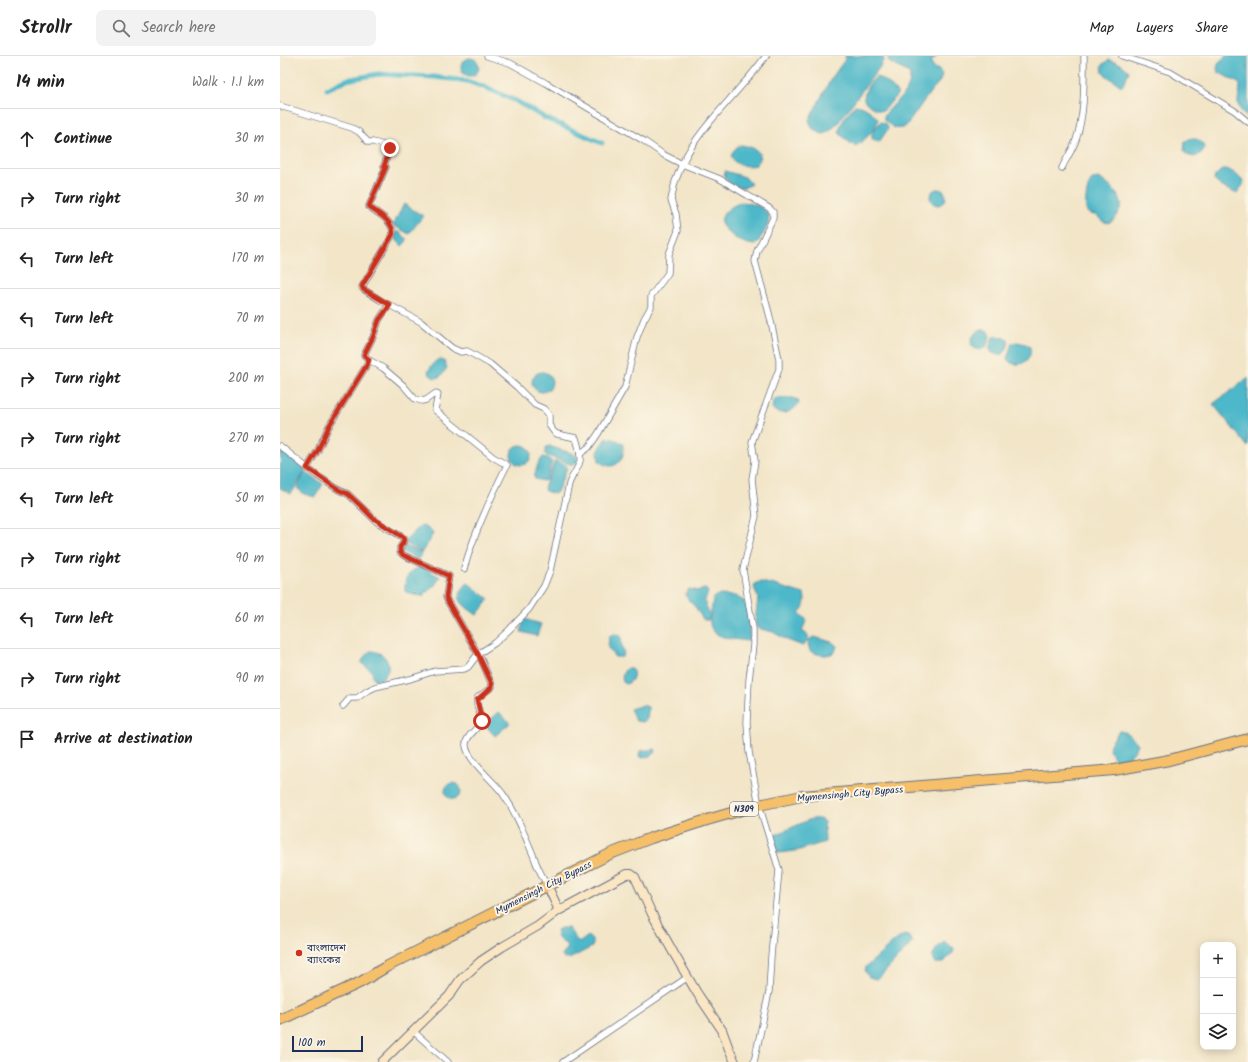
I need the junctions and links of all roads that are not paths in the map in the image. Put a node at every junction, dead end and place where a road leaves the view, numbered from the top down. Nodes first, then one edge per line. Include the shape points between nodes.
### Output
1 (487, 56) edge
2 (766, 56) edge
3 (1084, 56) edge
4 (1122, 56) edge
5 (280, 106) edge
6 (1248, 122) edge
7 (682, 164) junction
8 (1062, 168) dead end
9 (390, 305) junction
10 (369, 360) junction
11 (280, 446) edge
12 (580, 454) junction
13 (307, 468) junction
14 (464, 569) dead end
15 (478, 654) junction
16 (343, 706) dead end
17 (1248, 739) edge
18 (760, 805) junction
19 (547, 885) junction
20 (558, 911) junction
21 (688, 977) junction
22 (280, 1020) edge
23 (413, 1031) junction
24 (382, 1062) edge
25 (448, 1062) edge
26 (563, 1062) edge
27 (735, 1062) edge
28 (754, 1062) edge

1 - 7 street via 510,63
2 - 7 street via 713,118 687,153
3 - 8 street via 1082,112 1076,140
4 - 6 street via 1170,72
5 - 9 street via 352,128 368,142 390,147 384,166 386,167 369,207 388,221 394,231 362,286
7 - 12 street via 671,200 678,231 670,254 668,273 651,296 651,307 637,337 625,387 598,434 589,447
7 - 18 street via 720,179 773,212 773,218 757,251 755,261 779,359 779,369 752,442 756,461 752,479 756,516 743,570 753,637 748,722 749,752
9 - 10 street via 379,320 364,355
9 - 12 street via 421,322 452,348 461,352 467,351 490,364 535,405 544,409 549,415 549,425 554,432 576,438
10 - 13 street
10 - 14 street via 404,385 415,399 426,400 438,394 435,410 493,457 507,465 469,551
11 - 13 street
12 - 15 street via 578,466 568,484 550,571 544,586 509,630
13 - 15 street via 348,494 377,522 404,538 400,547 403,555 449,576 446,597
15 - 16 street via 464,669 435,671 375,687 357,698 350,698
15 - 19 street via 492,685 477,698 482,721 466,742 466,747 471,758 503,794 521,825
17 - 18 highway, Mymensingh City Bypass / N309 via 1168,760 1114,770 802,796
18 - 19 highway, Mymensingh City Bypass / N309 via 651,838 610,854
18 - 28 street via 779,870 769,992
19 - 20 street
19 - 22 highway, Mymensingh City Bypass / N309 via 386,966 360,982
20 - 21 street via 631,874 635,877 652,914
20 - 23 street via 481,961
21 - 26 street
21 - 27 street via 722,1030
23 - 24 street
23 - 25 street

